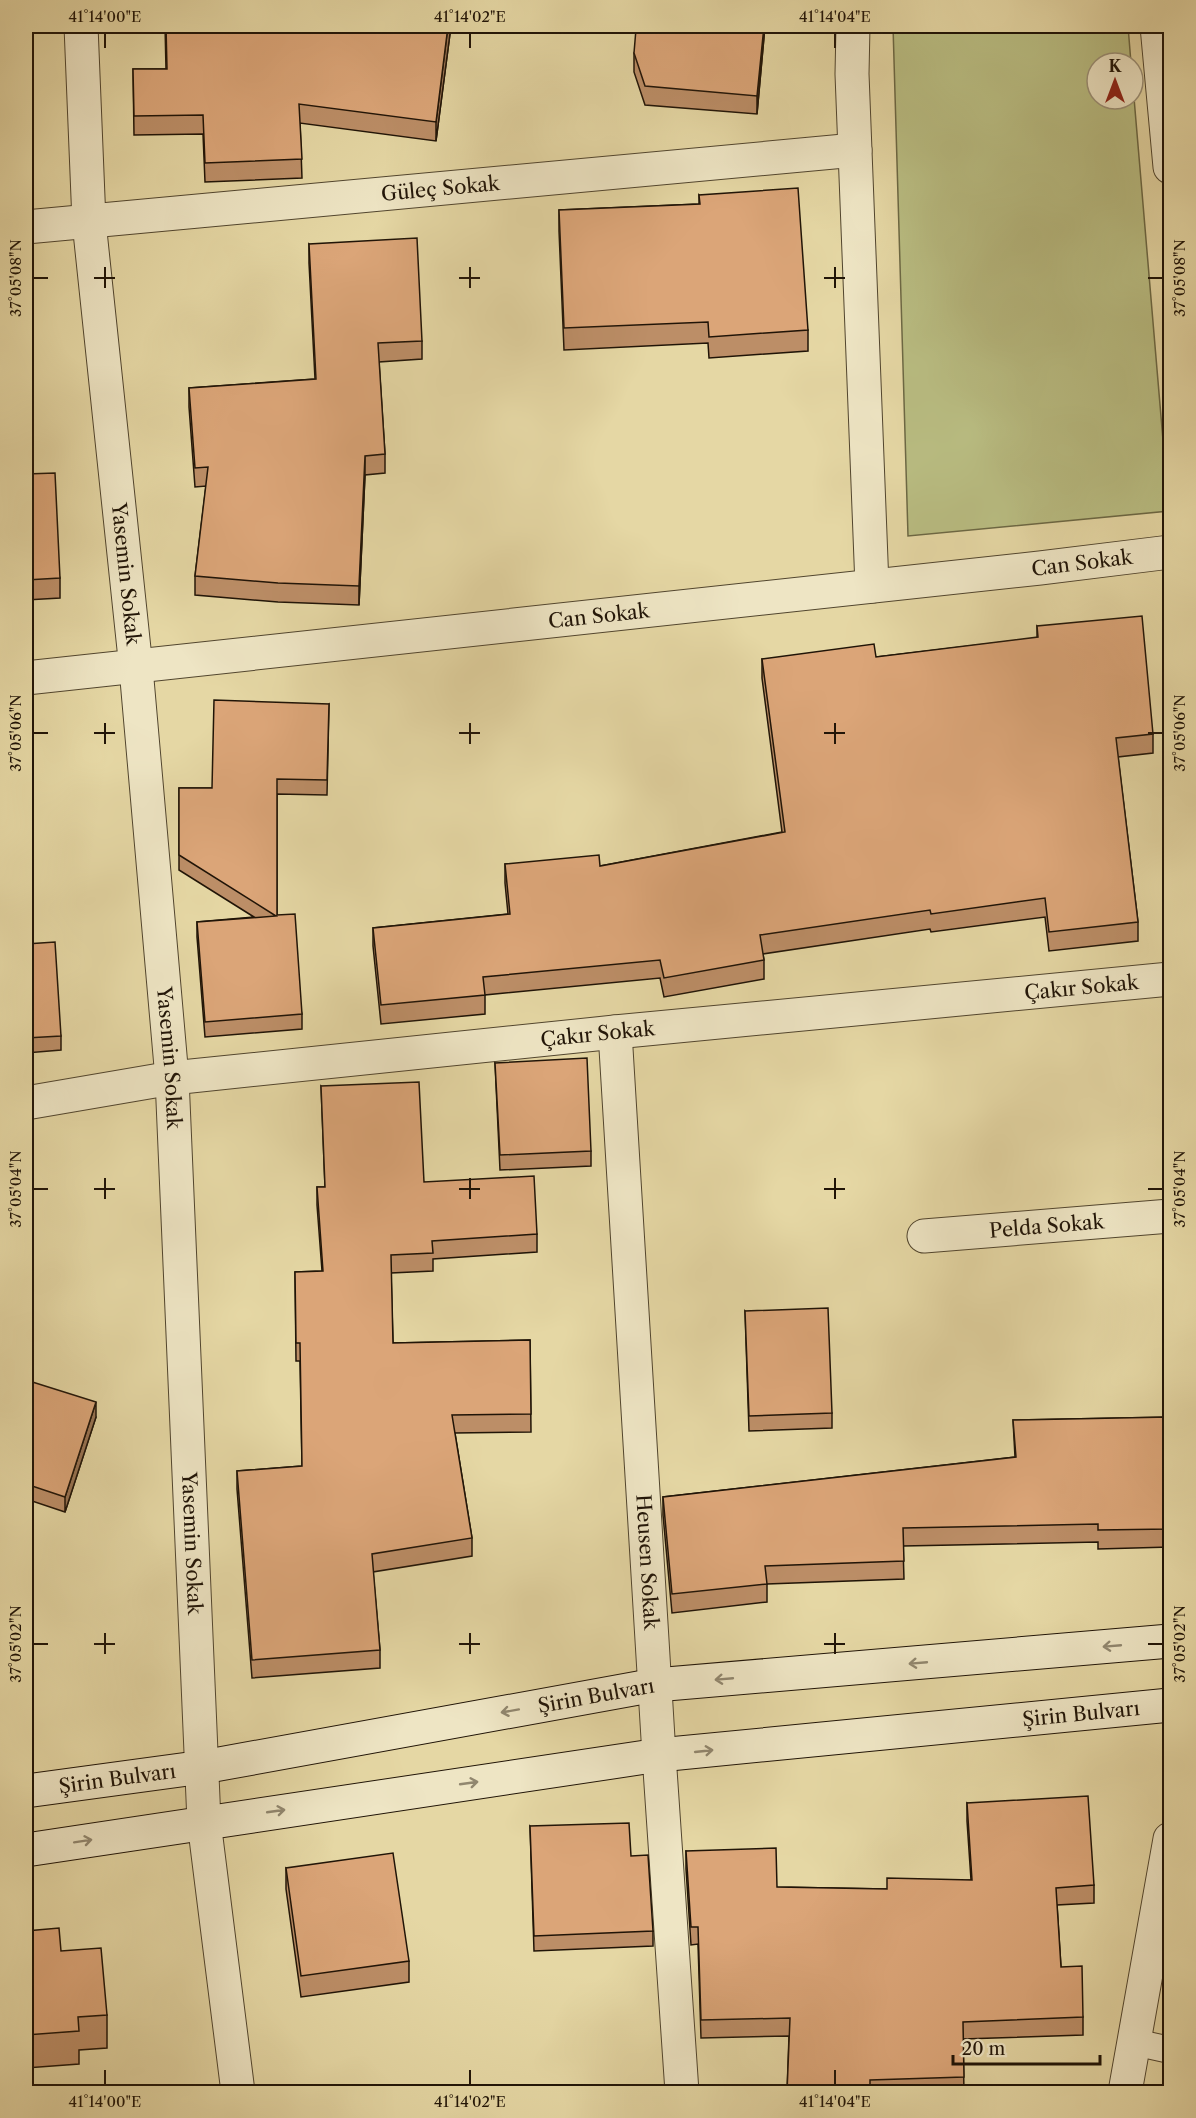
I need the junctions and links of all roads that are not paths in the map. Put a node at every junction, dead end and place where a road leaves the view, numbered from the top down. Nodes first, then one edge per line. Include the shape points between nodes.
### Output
1 (81, 26) edge
2 (853, 26) edge
3 (1157, 26) edge
4 (855, 150) junction
5 (1170, 167) edge
6 (89, 222) junction
7 (26, 227) edge
8 (1170, 552) edge
9 (872, 586) junction
10 (136, 668) junction
11 (26, 678) edge
12 (1170, 979) edge
13 (615, 1032) junction
14 (172, 1078) junction
15 (26, 1103) edge
16 (1170, 1216) edge
17 (924, 1236) dead end
18 (1170, 1641) edge
19 (655, 1685) junction
20 (1170, 1705) edge
21 (659, 1755) junction
22 (202, 1767) junction
23 (26, 1791) edge
24 (204, 1822) junction
25 (1170, 1839) edge
26 (26, 1850) edge
27 (1134, 2042) junction
28 (1170, 2050) edge
29 (238, 2092) edge
30 (682, 2092) edge
31 (1125, 2092) edge

1 - 6 street, Yasemin Sokak
2 - 4 street
3 - 5 street
4 - 6 street, Güleç Sokak
4 - 9 street
6 - 7 street, Güleç Sokak
6 - 10 street, Yasemin Sokak
8 - 9 street, Can Sokak
9 - 10 street, Can Sokak
10 - 11 street, Can Sokak
10 - 14 street, Yasemin Sokak
12 - 13 street, Çakır Sokak
13 - 14 street, Çakır Sokak
13 - 19 street, Heusen Sokak
14 - 15 street, Çakır Sokak
14 - 22 street, Yasemin Sokak
16 - 17 street, Pelda Sokak
18 -> 19 street, Şirin Bulvarı
19 - 21 street, Heusen Sokak
19 -> 22 street, Şirin Bulvarı
21 -> 20 street, Şirin Bulvarı
24 -> 21 street, Şirin Bulvarı
21 - 30 street, Heusen Sokak
22 - 23 street, Şirin Bulvarı
22 - 24 street, Yasemin Sokak
26 -> 24 street, Şirin Bulvarı
24 - 29 street, Yasemin Sokak
25 - 27 street
27 - 28 lane
27 - 31 street

